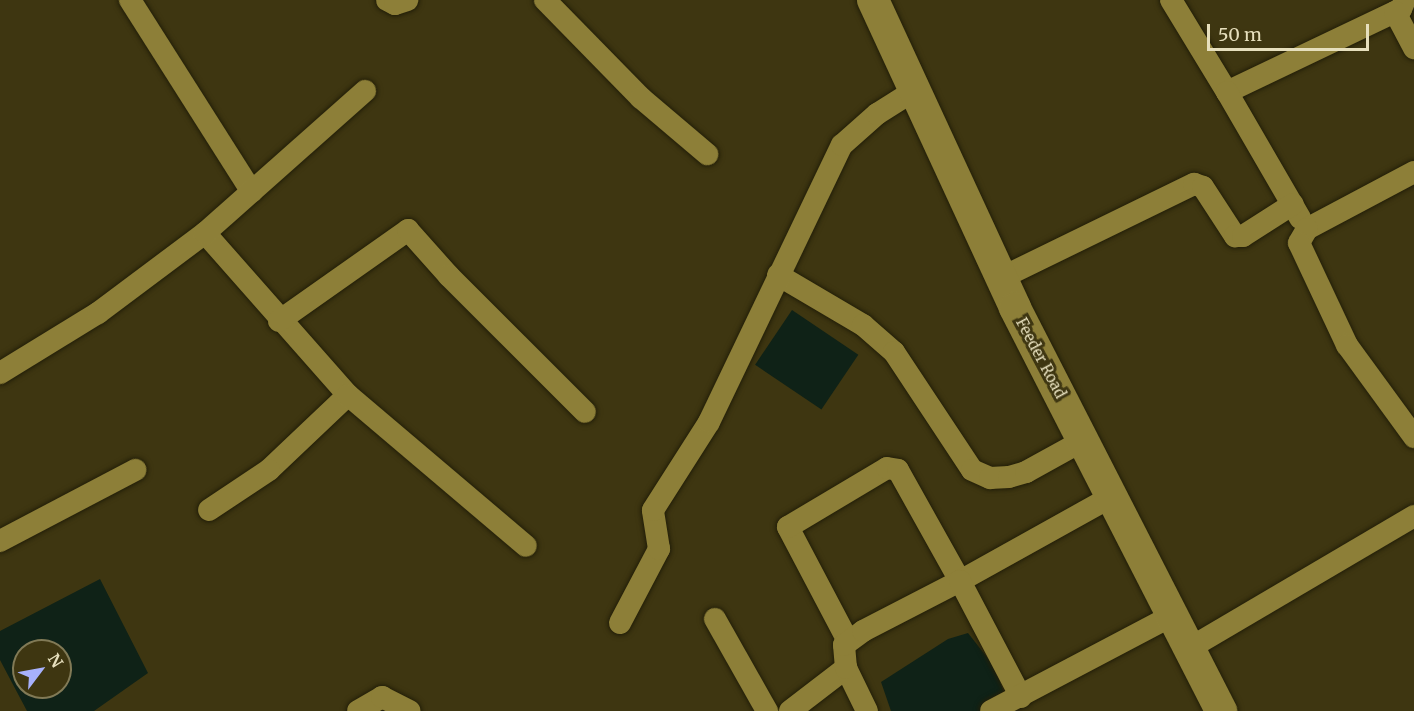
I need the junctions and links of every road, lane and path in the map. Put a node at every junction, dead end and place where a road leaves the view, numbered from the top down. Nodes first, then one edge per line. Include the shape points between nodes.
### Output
1 (130, 0) edge
2 (387, 0) edge
3 (407, 0) edge
4 (873, 0) edge
5 (1172, 0) edge
6 (547, 1) edge
7 (1400, 6) edge
8 (1414, 48) edge
9 (915, 90) junction
10 (365, 91) dead end
11 (1227, 92) junction
12 (707, 154) dead end
13 (1414, 172) edge
14 (252, 192) junction
15 (1293, 204) junction
16 (1307, 229) junction
17 (205, 233) junction
18 (778, 275) junction
19 (1001, 278) junction
20 (279, 321) junction
21 (0, 373) edge
22 (348, 396) junction
23 (585, 412) dead end
24 (1414, 437) edge
25 (1084, 440) junction
26 (135, 470) dead end
27 (1113, 496) junction
28 (209, 510) dead end
29 (1414, 516) edge
30 (0, 541) edge
31 (526, 546) dead end
32 (960, 581) junction
33 (1173, 615) junction
34 (715, 619) dead end
35 (620, 623) dead end
36 (848, 641) junction
37 (1190, 648) junction
38 (846, 668) junction
39 (1021, 697) junction
40 (358, 711) edge
41 (410, 711) edge
42 (767, 711) edge
43 (790, 711) edge
44 (867, 711) edge
45 (991, 711) edge
46 (1221, 711) edge

1 - 14 street
2 - 3 street via 395,4
4 - 9 street, Feeder Road
5 - 11 street
6 - 12 street via 641,98
7 - 8 street
7 - 11 street
9 - 18 street via 877,114 842,145
9 - 19 street, Feeder Road
10 - 14 street
11 - 15 street
13 - 16 street
14 - 17 street
15 - 16 street
15 - 19 street via 1243,236 1235,236 1203,187 1194,184
16 - 24 street via 1300,237 1300,252 1347,345
17 - 20 street
17 - 21 street via 98,313
18 - 25 street via 863,325 894,352 972,470 990,478 1009,477 1026,472
18 - 35 street via 709,423 653,510 659,549
19 - 25 street, Feeder Road
20 - 22 street
20 - 23 street via 408,230
22 - 28 street via 269,470
22 - 31 street
25 - 27 street, Feeder Road
26 - 30 street
27 - 32 street
27 - 33 street, Feeder Road
29 - 37 street
32 - 36 street
32 - 36 street via 898,470 887,468 788,527
32 - 39 street
33 - 37 street, Feeder Road
33 - 39 street
34 - 42 street
36 - 38 street via 844,645
37 - 46 street, Feeder Road
38 - 43 street
38 - 44 street
39 - 45 street
40 - 41 street via 382,697

